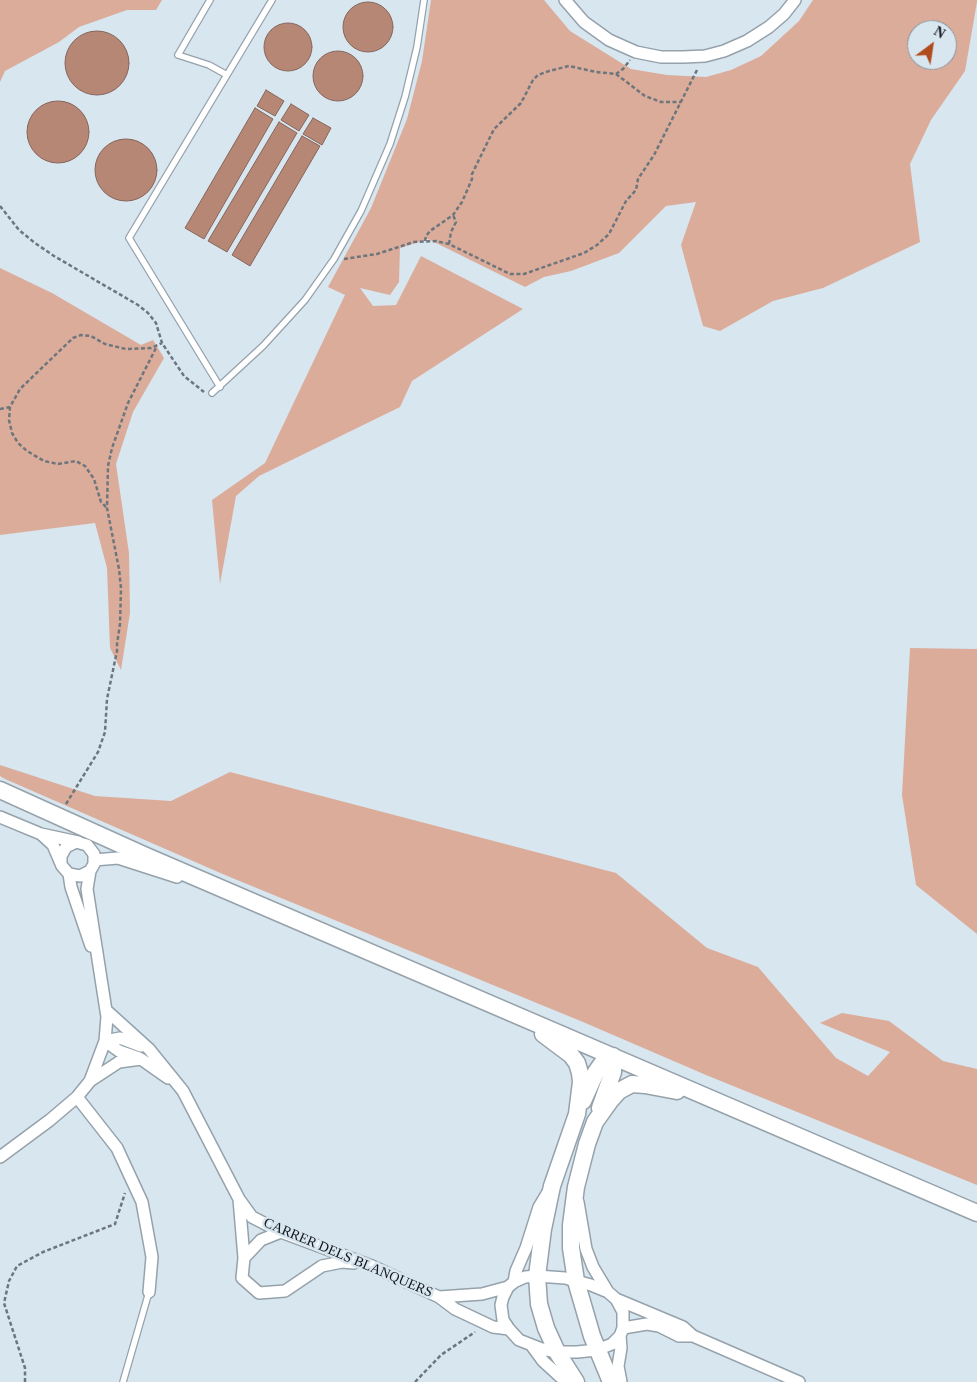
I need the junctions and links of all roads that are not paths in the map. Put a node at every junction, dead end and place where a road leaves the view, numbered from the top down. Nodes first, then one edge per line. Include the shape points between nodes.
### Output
1 (210, 0) edge
2 (272, 0) edge
3 (424, 0) edge
4 (565, 0) edge
5 (795, 0) edge
6 (228, 75) junction
7 (220, 387) junction
8 (212, 393) road end
9 (0, 790) edge
10 (0, 818) edge
11 (41, 834) junction
12 (82, 843) junction
13 (61, 861) junction
14 (92, 865) junction
15 (69, 874) junction
16 (248, 900) junction
17 (102, 978) junction
18 (505, 1010) junction
19 (106, 1012) junction
20 (105, 1041) junction
21 (149, 1049) junction
22 (613, 1056) junction
23 (141, 1059) junction
24 (90, 1081) junction
25 (183, 1091) junction
26 (77, 1097) junction
27 (716, 1100) junction
28 (577, 1114) junction
29 (595, 1122) junction
30 (0, 1157) edge
31 (552, 1186) junction
32 (576, 1187) junction
33 (239, 1200) junction
34 (977, 1213) edge
35 (281, 1232) junction
36 (244, 1258) junction
37 (364, 1264) junction
38 (538, 1276) junction
39 (576, 1281) junction
40 (511, 1284) junction
41 (149, 1292) joint
42 (612, 1295) junction
43 (439, 1297) junction
44 (509, 1329) junction
45 (621, 1332) junction
46 (693, 1336) junction
47 (532, 1346) junction
48 (597, 1350) junction
49 (557, 1352) junction
50 (123, 1382) edge
51 (566, 1382) edge
52 (576, 1382) edge
53 (611, 1382) edge
54 (622, 1382) edge
55 (799, 1382) edge

1 - 6 lane via 178,55
2 - 6 lane
3 - 7 lane via 409,81 372,189 334,259 305,300
4 - 5 street via 584,22 609,40 636,52 661,57 705,56 724,51 769,27
6 - 7 lane via 130,238
7 - 8 lane
9 - 16 main road
10 - 11 street
11 - 12 street
11 - 13 street via 53,845
12 - 13 street via 66,847
12 - 14 street via 91,849
13 - 15 street
14 - 15 street via 80,876
14 - 16 street via 118,858
14 - 17 street via 87,889
15 - 17 street
16 - 18 main road
17 - 19 street
18 - 22 main road
18 - 28 main road via 572,1055 581,1082
19 - 20 street
19 - 21 street, CARRER DELS BLANQUERS
20 - 21 street via 120,1038
20 - 23 street, CARRER DELS BLANQUERS via 119,1051
20 - 24 street
21 - 25 street, CARRER DELS BLANQUERS
22 - 27 main road
22 - 28 main road via 596,1072
22 - 29 main road via 612,1072
23 - 24 street via 119,1062
23 - 25 street, CARRER DELS BLANQUERS
24 - 26 street
25 - 33 street, CARRER DELS BLANQUERS
26 - 30 street
26 - 41 street via 117,1148 142,1202 152,1257
27 - 29 main road via 632,1084 619,1091
27 - 34 main road
28 - 31 main road
29 - 32 main road
31 - 38 main road
31 - 40 street via 539,1206
32 - 39 main road via 571,1248
32 - 42 street via 586,1249 593,1267
33 - 35 street, CARRER DELS BLANQUERS via 252,1217
33 - 36 street
35 - 36 street via 261,1240
35 - 37 street, CARRER DELS BLANQUERS
36 - 37 street via 242,1278 259,1293 285,1291 322,1266 342,1262
37 - 43 street, CARRER DELS BLANQUERS
38 - 39 street, CARRER DELS BLANQUERS
38 - 40 street, CARRER DELS BLANQUERS via 525,1277
38 - 49 main road via 542,1315
39 - 42 street, CARRER DELS BLANQUERS
39 - 48 main road
40 - 43 street, CARRER DELS BLANQUERS via 482,1294
40 - 44 street via 503,1297 501,1312
41 - 50 lane
42 - 45 street via 622,1312
42 - 46 street, CARRER DELS BLANQUERS via 683,1328
43 - 44 street, CARRER DELS BLANQUERS via 455,1310 498,1329
44 - 47 street via 519,1340
45 - 46 street via 647,1324 679,1336
45 - 48 street via 612,1344
45 - 54 street via 618,1366
46 - 55 street
47 - 49 street
47 - 51 street
48 - 49 street
48 - 53 main road
49 - 52 main road

